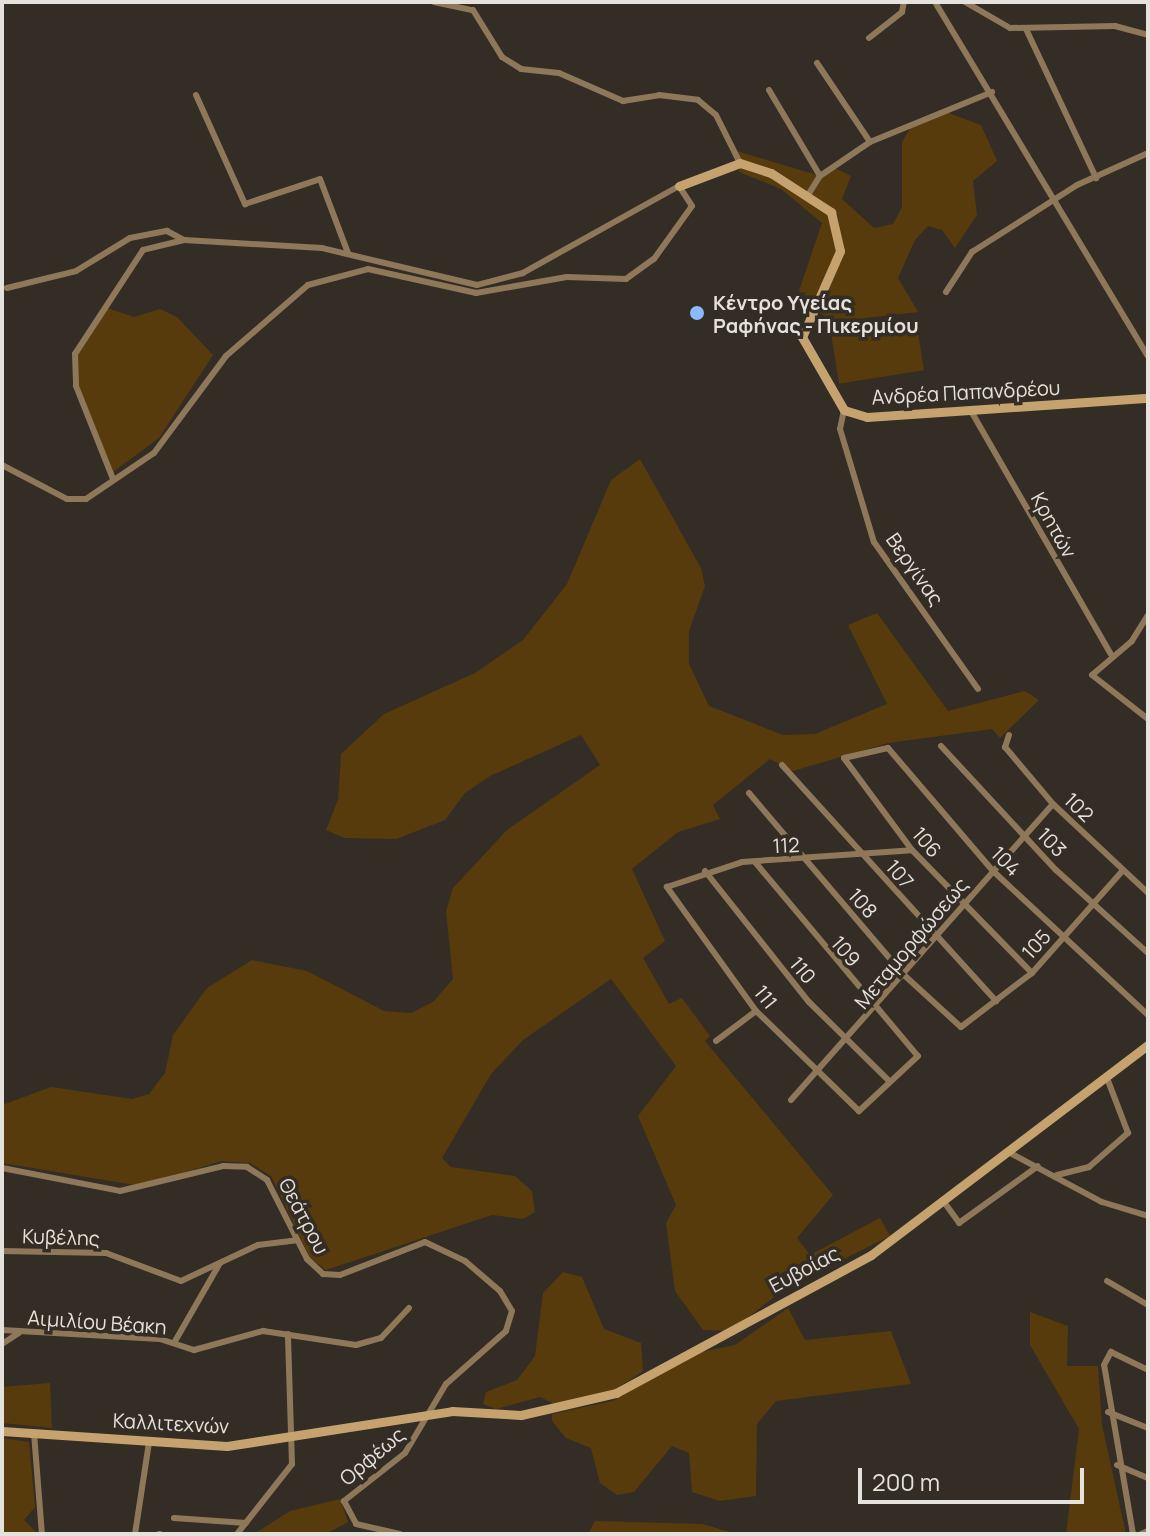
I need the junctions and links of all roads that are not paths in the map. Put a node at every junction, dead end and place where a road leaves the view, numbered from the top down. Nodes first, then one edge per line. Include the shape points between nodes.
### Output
1 (434, 2) edge
2 (904, 2) edge
3 (935, 2) edge
4 (965, 2) edge
5 (1026, 29) junction
6 (1148, 35) edge
7 (869, 38) dead end
8 (817, 63) dead end
9 (769, 90) dead end
10 (992, 92) junction
11 (196, 95) dead end
12 (870, 142) junction
13 (1148, 153) edge
14 (740, 163) junction
15 (820, 176) junction
16 (1096, 178) junction
17 (679, 186) junction
18 (808, 195) junction
19 (1050, 200) junction
20 (184, 240) junction
21 (348, 253) junction
22 (7, 288) dead end
23 (946, 292) dead end
24 (1148, 356) edge
25 (1148, 399) edge
26 (844, 410) junction
27 (971, 411) junction
28 (2, 465) edge
29 (113, 479) junction
30 (1148, 615) edge
31 (1111, 654) junction
32 (978, 689) dead end
33 (1148, 719) edge
34 (1009, 735) dead end
35 (941, 746) dead end
36 (844, 758) joint
37 (782, 765) dead end
38 (749, 793) dead end
39 (1053, 804) junction
40 (1024, 836) junction
41 (912, 850) junction
42 (862, 854) junction
43 (805, 860) junction
44 (755, 862) junction
45 (1123, 870) junction
46 (705, 871) junction
47 (993, 871) junction
48 (667, 887) joint
49 (1148, 893) edge
50 (1093, 903) junction
51 (962, 905) junction
52 (935, 937) junction
53 (1063, 939) junction
54 (1148, 953) edge
55 (1032, 973) junction
56 (904, 975) junction
57 (996, 1001) junction
58 (877, 1009) junction
59 (756, 1011) junction
60 (1148, 1015) edge
61 (961, 1027) joint
62 (716, 1041) dead end
63 (847, 1043) junction
64 (1148, 1045) edge
65 (814, 1075) junction
66 (1107, 1078) junction
67 (888, 1080) junction
68 (791, 1100) dead end
69 (1012, 1154) junction
70 (1038, 1166) junction
71 (2, 1168) edge
72 (1057, 1175) junction
73 (944, 1202) junction
74 (1148, 1216) edge
75 (297, 1240) junction
76 (2, 1251) edge
77 (222, 1260) junction
78 (1107, 1281) dead end
79 (1148, 1305) edge
80 (409, 1308) dead end
81 (2, 1330) edge
82 (21, 1332) junction
83 (288, 1334) junction
84 (174, 1343) junction
85 (2, 1344) edge
86 (1148, 1370) edge
87 (1108, 1412) junction
88 (432, 1415) junction
89 (1148, 1428) edge
90 (2, 1431) edge
91 (34, 1433) junction
92 (290, 1437) junction
93 (149, 1442) junction
94 (1117, 1465) junction
95 (1148, 1478) edge
96 (174, 1518) dead end
97 (246, 1523) junction
98 (1148, 1531) edge
99 (42, 1534) edge
100 (135, 1534) edge
101 (237, 1534) edge
102 (400, 1534) edge
103 (1133, 1534) edge
104 (1141, 1534) edge

1 - 14 street via 473,10 502,57 521,69 559,73 623,101 672,95 706,104
2 - 7 street via 902,12
3 - 10 street
4 - 5 street via 992,23
5 - 6 street via 1115,26
5 - 16 street
8 - 12 street
9 - 15 street
10 - 12 street
10 - 19 street
11 - 21 street via 245,204 320,179
12 - 15 street
13 - 16 street
14 - 17 street
14 - 18 street, Ανδρέα Παπανδρέου
15 - 18 street
16 - 19 street
17 - 21 street via 499,282 459,283
17 - 29 street via 692,206 654,259 626,279 592,283 567,277 476,293 368,269 308,285 226,356 154,453
18 - 26 street, Ανδρέα Παπανδρέου via 831,212 841,241 802,337
19 - 23 street via 966,257
19 - 24 street
20 - 21 street
20 - 22 street via 167,231 130,238 76,271
20 - 29 street via 143,250 75,354 76,386
25 - 27 street, Ανδρέα Παπανδρέου
26 - 27 street, Ανδρέα Παπανδρέου via 867,417
26 - 32 street, Βεργίνας via 840,429 874,542
27 - 31 street, Κρητών
28 - 29 street via 67,499 86,499
30 - 31 street via 1132,641
31 - 33 street via 1093,672 1096,684
34 - 39 street, 102 via 1005,747
35 - 40 street, 103
36 - 41 street, 106
36 - 47 street, 104 via 888,748
37 - 42 street, 107
38 - 43 street, 108
39 - 40 street, Μεταμορφώσεως
39 - 45 street, 102
40 - 47 street, Μεταμορφώσεως
40 - 50 street, 103
41 - 42 street, 112
41 - 51 street, 106
42 - 43 street, 112
42 - 52 street, 107
43 - 44 street, 112
43 - 56 street, 108
44 - 46 street, 112
44 - 58 street, 109
45 - 49 street, 102
45 - 50 street, 105
46 - 48 street, 112
46 - 63 street, 110
47 - 51 street, Μεταμορφώσεως
47 - 53 street, 104
48 - 59 street, 111
50 - 53 street, 105
50 - 54 street, 103
51 - 52 street, Μεταμορφώσεως
51 - 55 street, 106
52 - 56 street, Μεταμορφώσεως
52 - 57 street, 107
53 - 55 street, 105
53 - 60 street, 104
55 - 57 street, 105
56 - 58 street, Μεταμορφώσεως
56 - 61 street, 108
57 - 61 street, 105
58 - 63 street, Μεταμορφώσεως
58 - 67 street, 109 via 918,1056
59 - 62 street
59 - 65 street, 111
63 - 65 street, Μεταμορφώσεως
63 - 67 street, 110
64 - 66 street, Ευβοίας
65 - 67 street, 111 via 859,1111
65 - 68 street, Μεταμορφώσεως
66 - 69 street, Ευβοίας
66 - 72 street via 1128,1133 1092,1166
69 - 70 street
69 - 73 street, Ευβοίας
70 - 72 street
70 - 73 street via 959,1223
71 - 75 street, Θεάτρου via 130,1191 223,1166 247,1167 267,1180
72 - 74 street via 1102,1202
73 - 88 street, Ευβοίας via 871,1255 789,1294 731,1337 682,1352 616,1393 521,1415
75 - 77 street, Κυβέλης
75 - 88 street, Θεάτρου via 314,1268 332,1276 425,1242 465,1261 507,1301 506,1331 446,1384
76 - 77 street, Κυβέλης via 106,1253 181,1281
77 - 84 street
78 - 79 street
80 - 83 street, Αιμιλίου Βέακη via 397,1327 367,1344
81 - 82 street, Αιμιλίου Βέακη
82 - 84 street, Αιμιλίου Βέακη
82 - 85 street
83 - 84 street, Αιμιλίου Βέακη via 246,1333 194,1350
83 - 92 street
86 - 87 street via 1107,1354
87 - 89 street
87 - 94 street
88 - 92 street, Καλλιτεχνών
88 - 102 street, Ορφέως via 405,1453 344,1501 356,1524
90 - 91 street, Καλλιτεχνών
91 - 93 street, Καλλιτεχνών
91 - 99 street
92 - 93 street, Καλλιτεχνών via 217,1446
92 - 97 street via 289,1473
93 - 100 street
94 - 95 street
94 - 103 street
96 - 97 street
97 - 101 street
98 - 104 street

